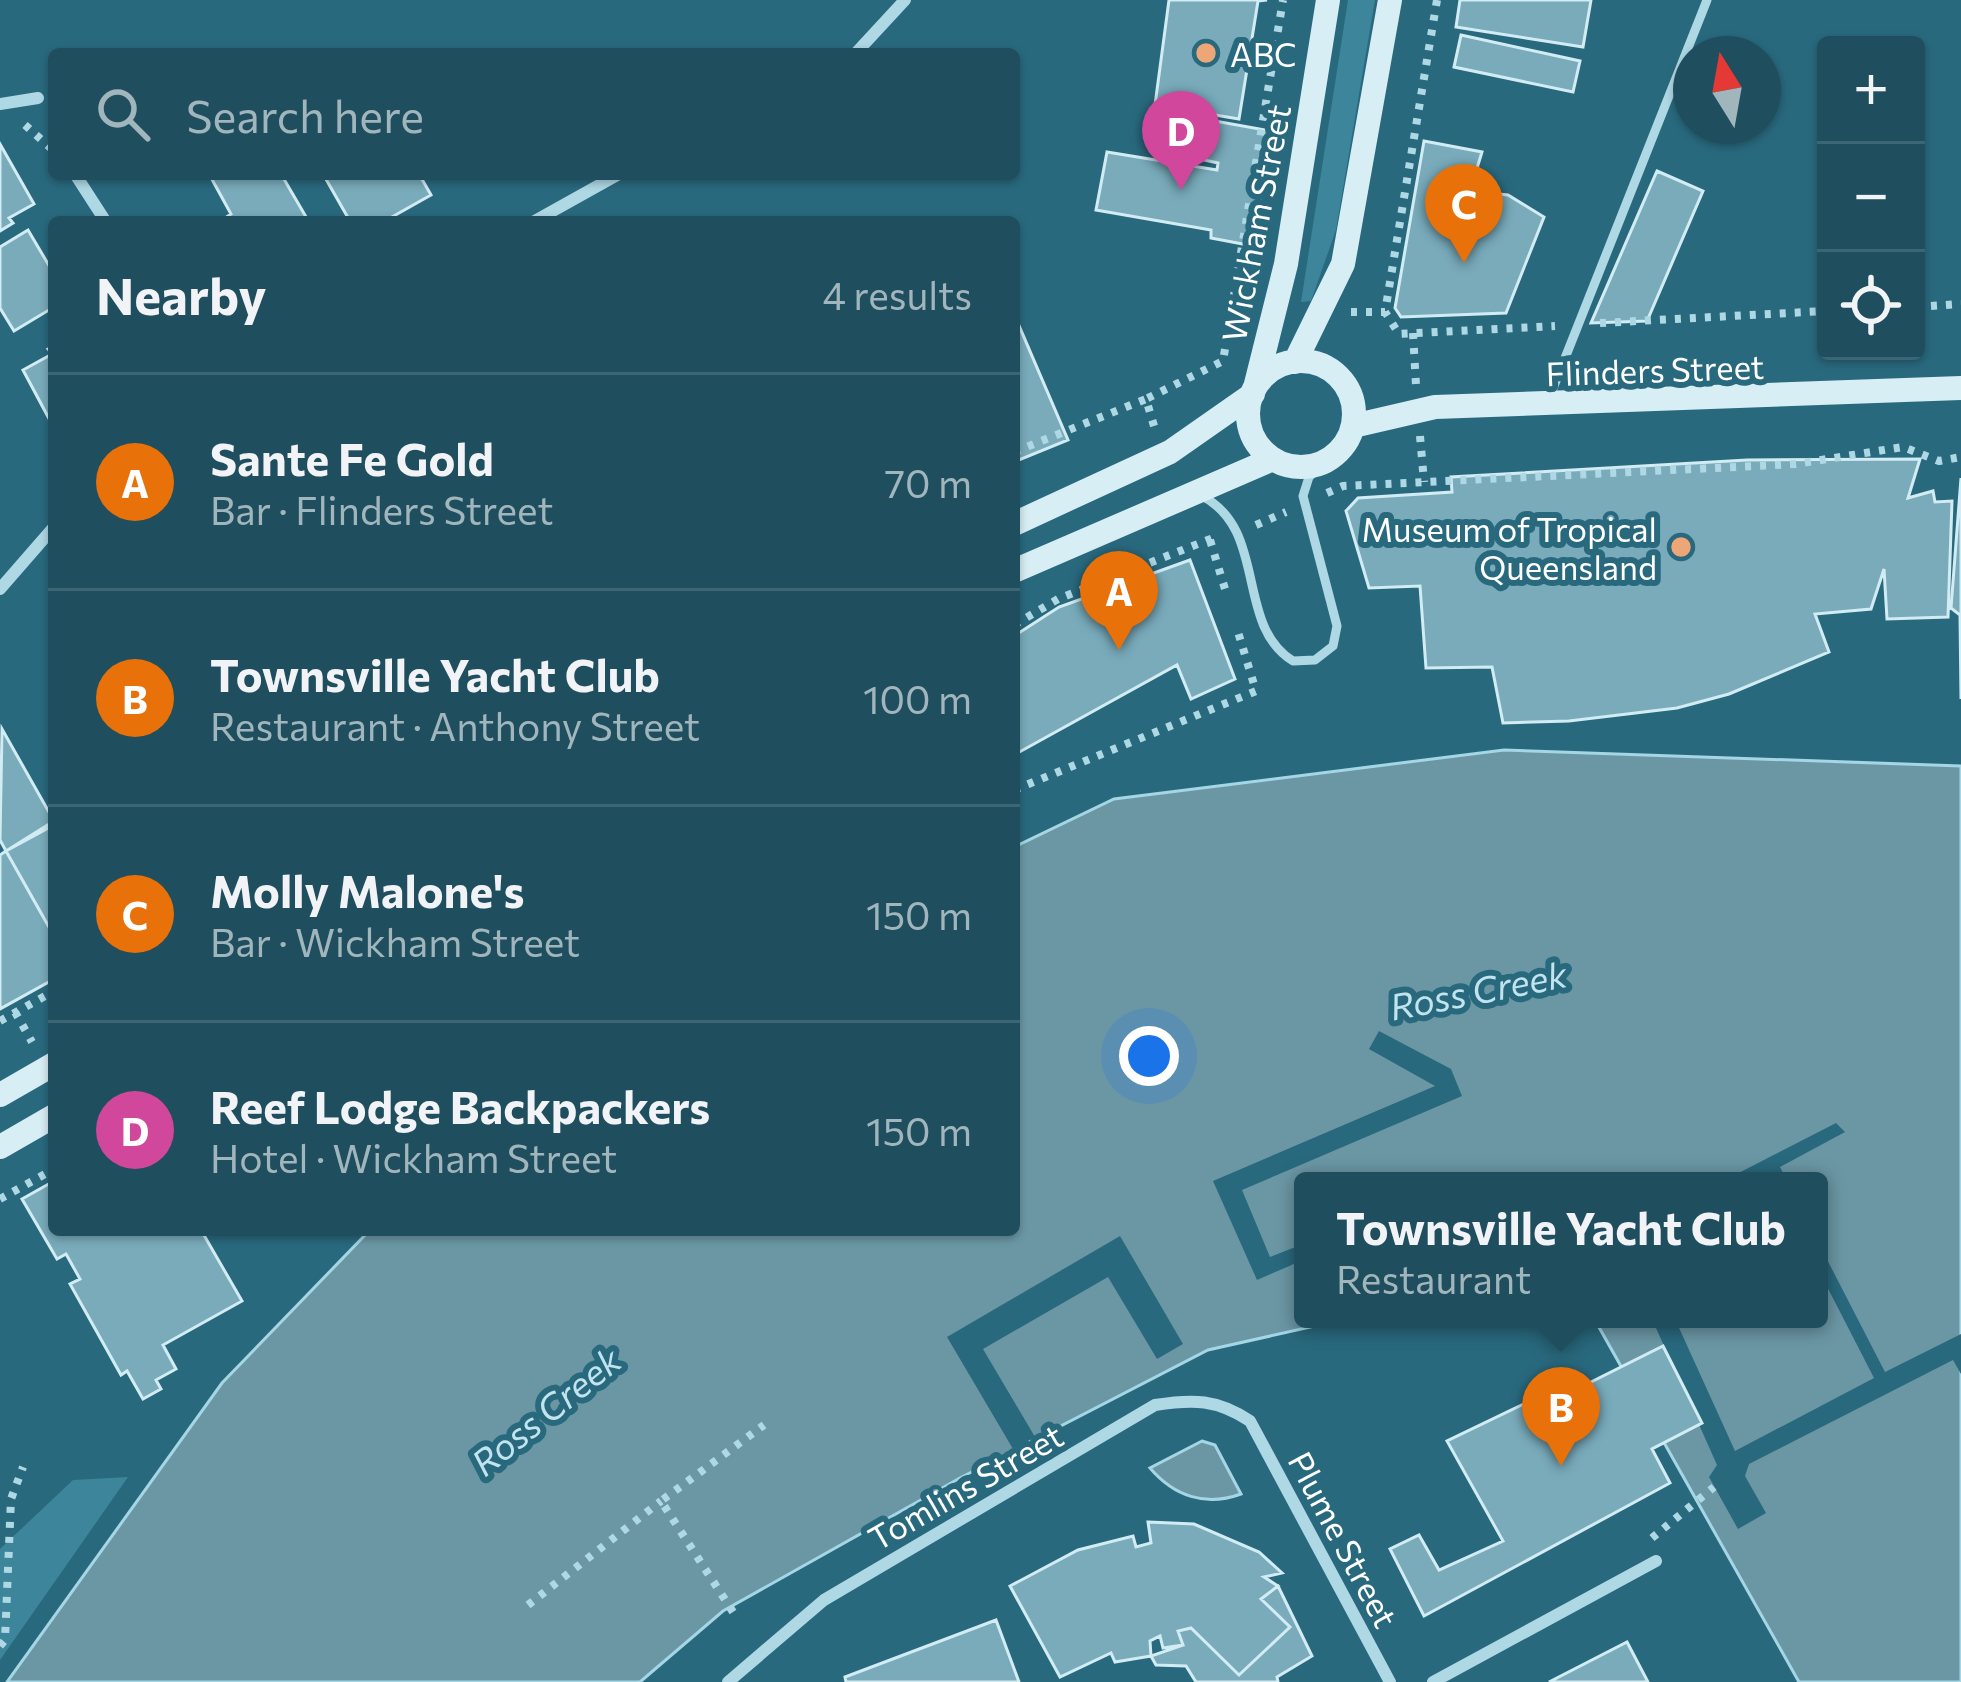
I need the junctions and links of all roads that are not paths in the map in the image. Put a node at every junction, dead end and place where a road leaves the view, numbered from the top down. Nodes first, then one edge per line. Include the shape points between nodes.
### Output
1 (905, 0) edge
2 (1328, 0) edge
3 (1390, 0) edge
4 (1707, 0) edge
5 (861, 48) edge
6 (38, 98) dead end
7 (0, 104) edge
8 (79, 180) edge
9 (608, 180) edge
10 (102, 216) edge
11 (544, 216) edge
12 (1295, 362) junction
13 (1961, 388) edge
14 (1254, 391) junction
15 (1546, 406) junction
16 (1353, 426) junction
17 (1273, 459) junction
18 (1328, 460) junction
19 (1193, 492) junction
20 (1020, 521) edge
21 (48, 534) edge
22 (1020, 568) edge
23 (0, 589) edge
24 (48, 1067) edge
25 (0, 1095) edge
26 (48, 1119) edge
27 (0, 1147) edge
28 (1250, 1421) joint
29 (1656, 1561) dead end
30 (728, 1682) edge
31 (1390, 1682) edge
32 (1433, 1682) edge

1 - 5 street
2 - 14 street, Wickham Street via 1286,264
3 - 12 street, Wickham Street via 1343,264
4 - 15 lane
6 - 7 street
8 - 10 street
9 - 11 street
12 - 14 street
12 - 16 street via 1336,374 1352,397
13 - 15 street, Flinders Street
14 - 17 street via 1253,437
14 - 20 street via 1170,452
15 - 16 street, Flinders Street via 1435,407
16 - 18 street
17 - 18 street via 1300,467
17 - 19 street
18 - 19 lane via 1309,477 1304,504 1337,626 1333,646 1315,660 1293,661 1275,646 1239,533 1218,504
19 - 22 street
21 - 23 street
24 - 25 street
26 - 27 street
28 - 30 street, Tomlins Street via 1208,1400 1155,1405 824,1600
28 - 31 street, Plume Street
29 - 32 street

